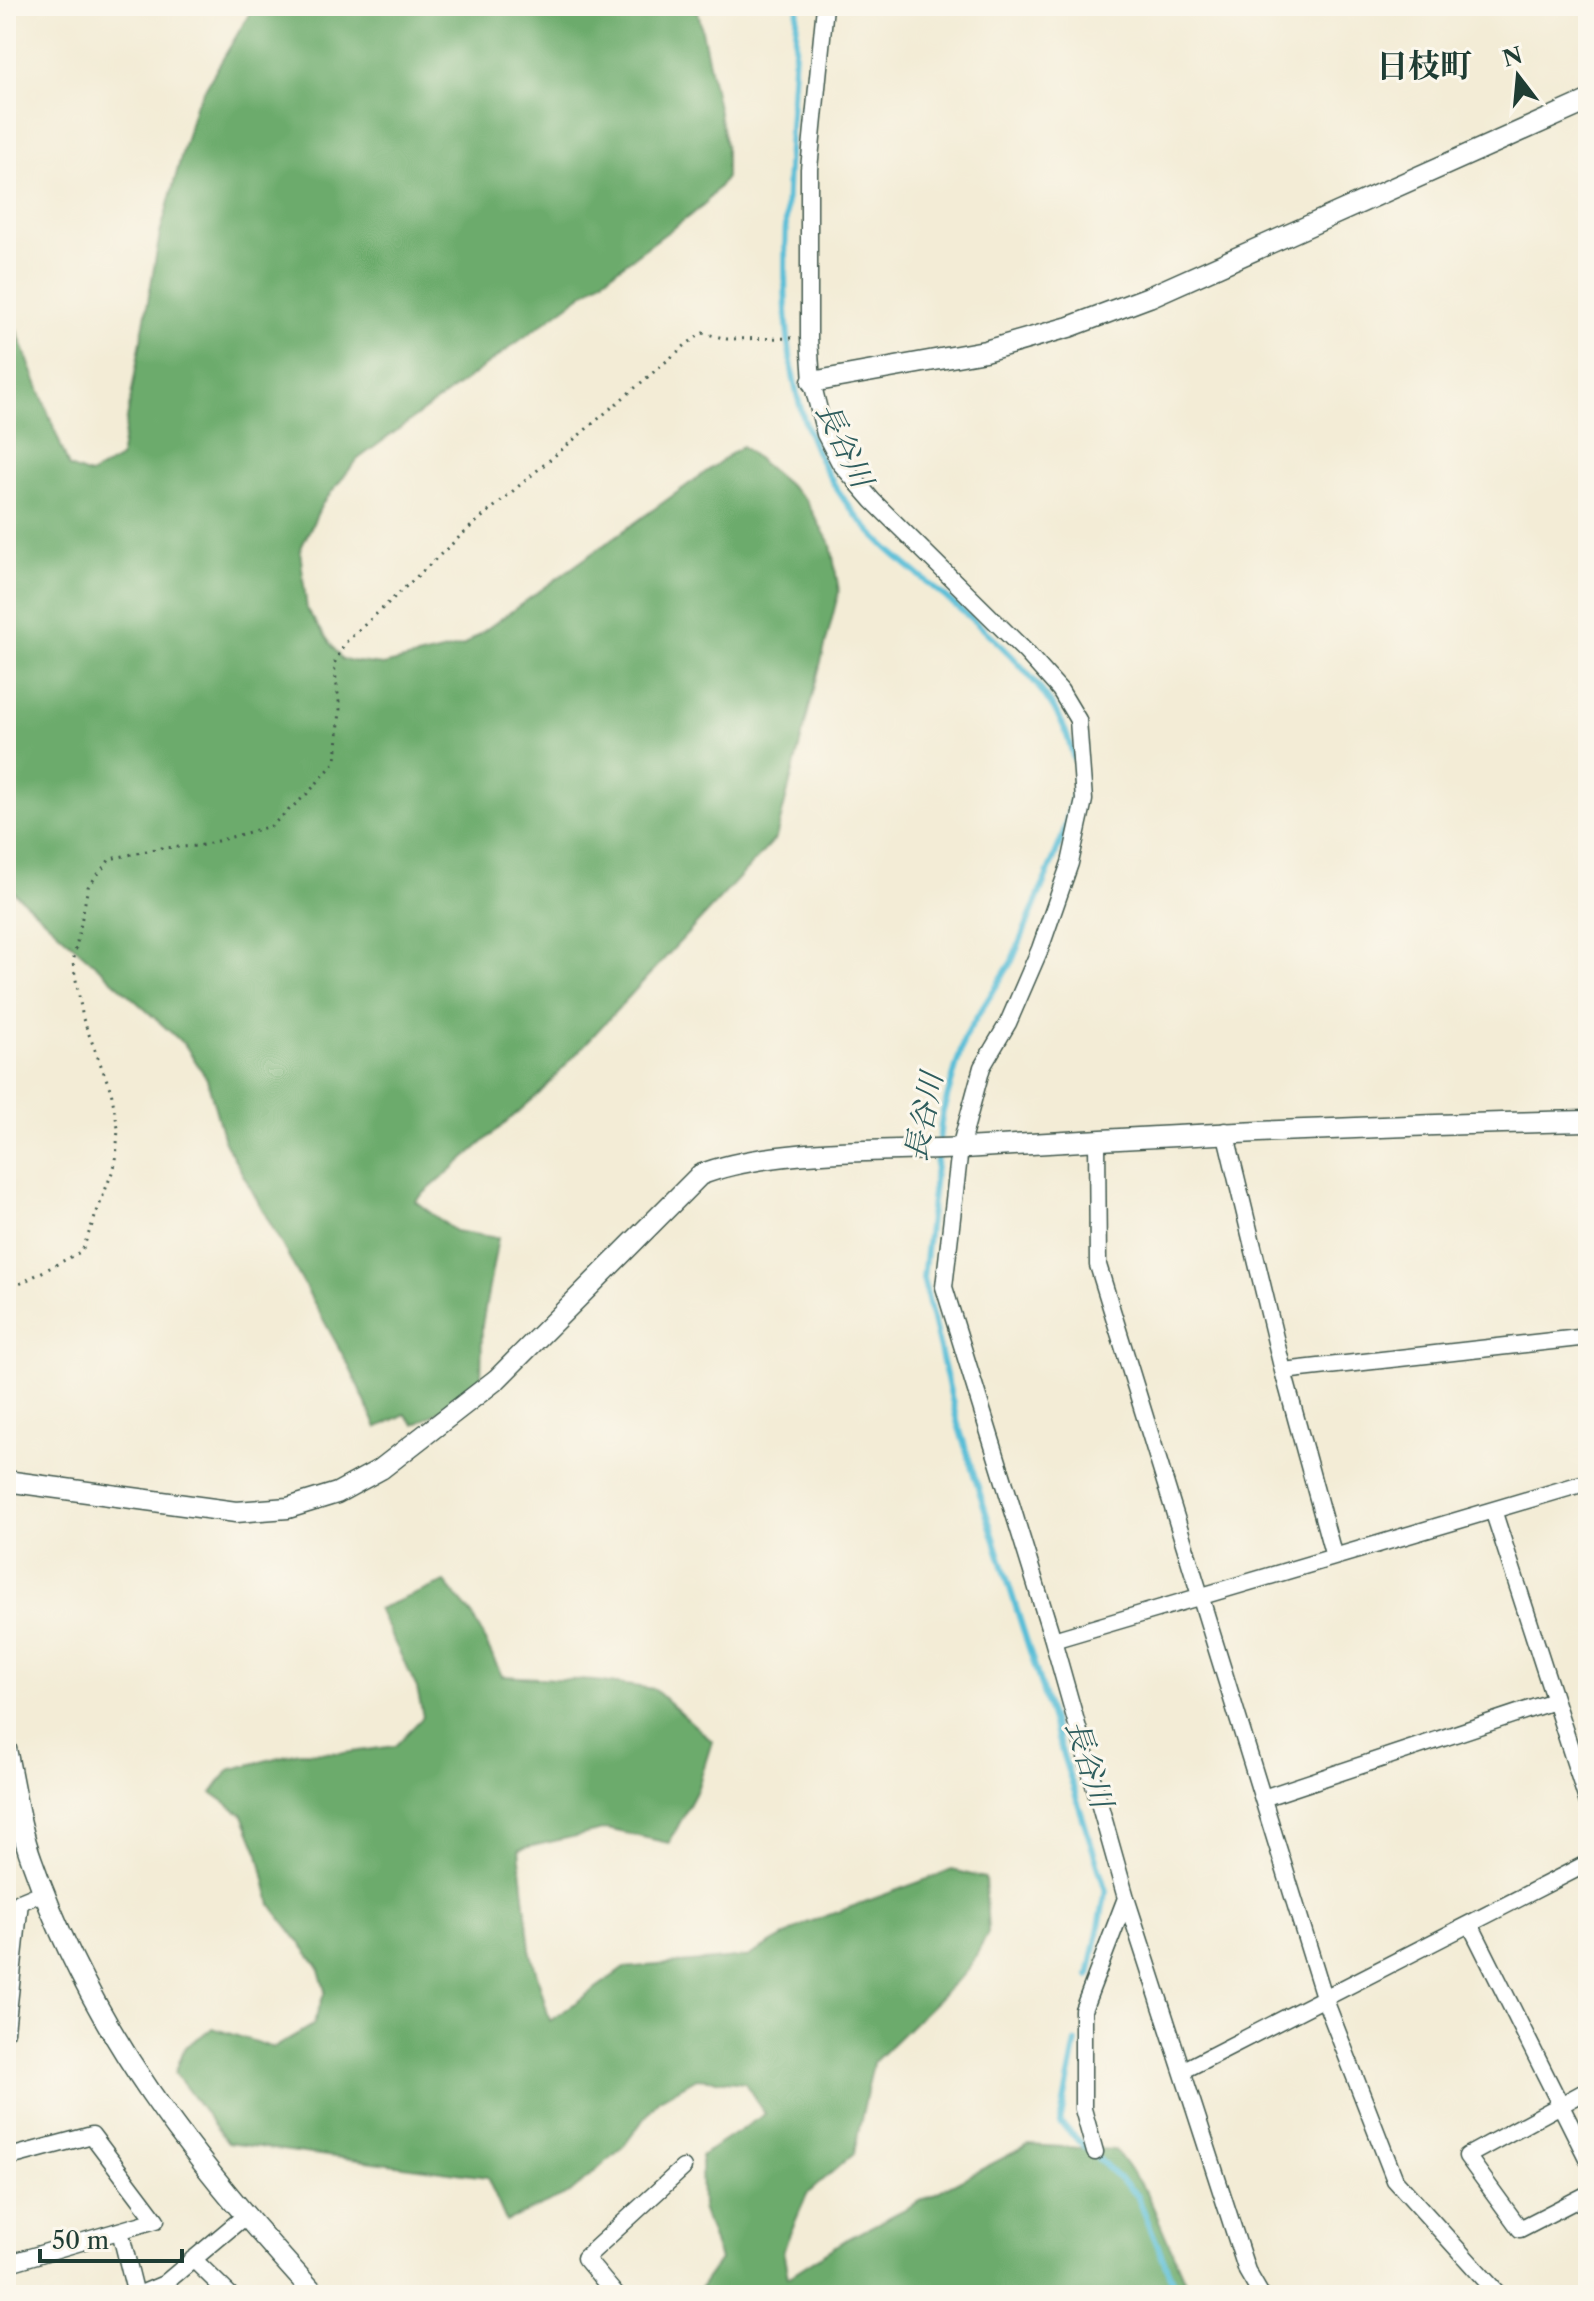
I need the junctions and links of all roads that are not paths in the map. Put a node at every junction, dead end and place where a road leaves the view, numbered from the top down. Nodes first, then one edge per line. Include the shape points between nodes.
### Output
1 (825, 6) edge
2 (1588, 101) edge
3 (812, 382) junction
4 (1588, 1121) edge
5 (1225, 1131) junction
6 (1097, 1139) junction
7 (960, 1148) junction
8 (1588, 1337) edge
9 (1283, 1371) junction
10 (6, 1481) edge
11 (1588, 1482) edge
12 (1493, 1510) junction
13 (1334, 1557) junction
14 (1200, 1597) junction
15 (1053, 1640) junction
16 (1554, 1701) junction
17 (6, 1749) edge
18 (1263, 1798) junction
19 (1588, 1803) edge
20 (1588, 1863) edge
21 (44, 1892) junction
22 (1126, 1898) junction
23 (1470, 1924) junction
24 (1325, 2000) junction
25 (6, 2031) edge
26 (1184, 2070) junction
27 (1588, 2090) edge
28 (1561, 2105) junction
29 (1095, 2152) dead end
30 (6, 2158) edge
31 (1588, 2160) edge
32 (683, 2168) dead end
33 (1588, 2194) edge
34 (246, 2215) junction
35 (120, 2231) junction
36 (193, 2259) junction
37 (6, 2264) edge
38 (137, 2295) edge
39 (230, 2295) edge
40 (316, 2295) edge
41 (616, 2295) edge
42 (1261, 2295) edge
43 (1499, 2295) edge

1 - 3 street via 809,169
2 - 3 street via 1149,297 1069,327 985,351
3 - 7 street via 825,434 840,463 1025,651 1078,720 1084,800 1070,863 1040,949 982,1067
4 - 5 street
5 - 6 street
5 - 9 street
6 - 7 street
6 - 14 street via 1098,1265
7 - 10 street via 809,1155 700,1175 497,1379 381,1469 337,1493 288,1508 236,1512
7 - 15 street via 944,1287
8 - 9 street
9 - 13 street
11 - 12 street
12 - 13 street
12 - 16 street
13 - 14 street
14 - 15 street
14 - 18 street
15 - 22 street
16 - 18 street
16 - 19 street
17 - 21 street via 31,1859
18 - 24 street
20 - 23 street
21 - 25 street via 20,1902
21 - 34 street via 117,2045 149,2094
22 - 26 street
22 - 29 street via 1083,2010 1083,2109
23 - 24 street
23 - 28 street
24 - 26 street
24 - 43 street via 1395,2180
26 - 42 street via 1247,2271
27 - 28 street
28 - 31 street
28 - 33 street via 1467,2156 1520,2229
30 - 35 street via 92,2135 156,2220
32 - 41 street via 585,2258
34 - 36 street
34 - 40 street
35 - 37 street
35 - 38 street
36 - 38 street via 164,2284
36 - 39 street

